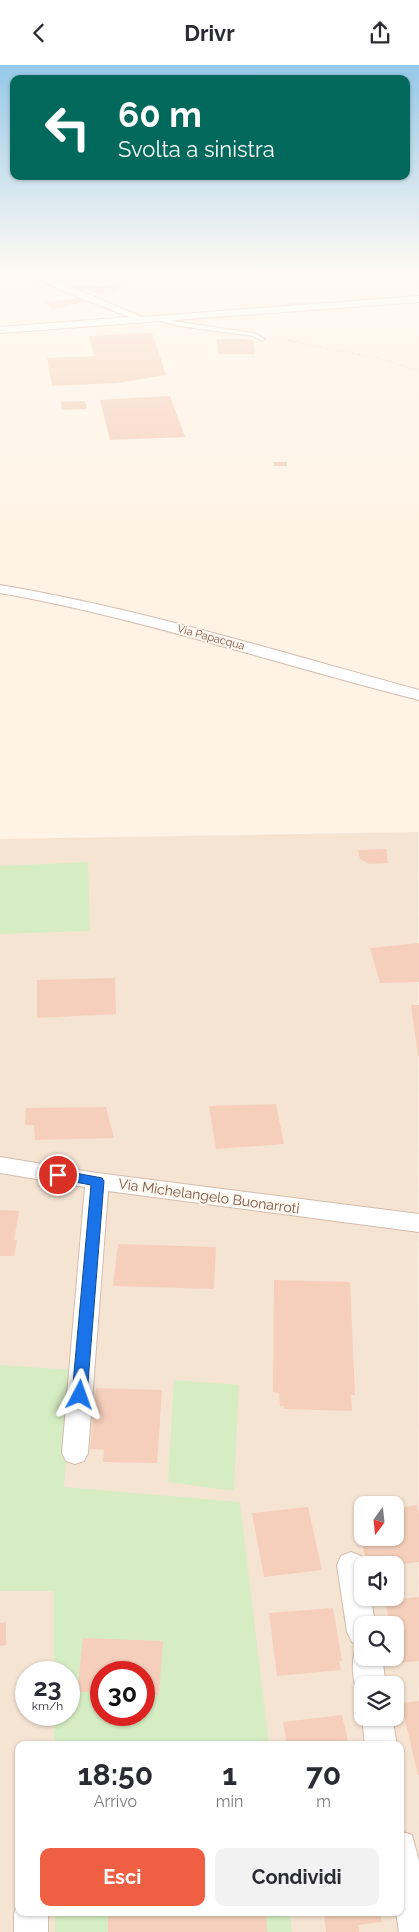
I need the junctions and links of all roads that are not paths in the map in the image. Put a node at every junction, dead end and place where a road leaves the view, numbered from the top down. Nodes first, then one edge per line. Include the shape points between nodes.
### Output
1 (0, 589) edge
2 (419, 695) edge
3 (0, 1165) edge
4 (97, 1181) junction
5 (419, 1223) edge
6 (75, 1453) dead end
7 (351, 1565) dead end
8 (359, 1616) edge
9 (378, 1726) edge
10 (380, 1741) edge
11 (404, 1868) edge
12 (31, 1916) edge
13 (31, 1932) edge
14 (416, 1932) edge

1 - 2 street, Via Papacqua via 58,599 178,629
3 - 4 street, Via Michelangelo Buonarroti
4 - 5 street, Via Michelangelo Buonarroti
4 - 6 street
7 - 8 street
9 - 10 street
11 - 14 street
12 - 13 street

